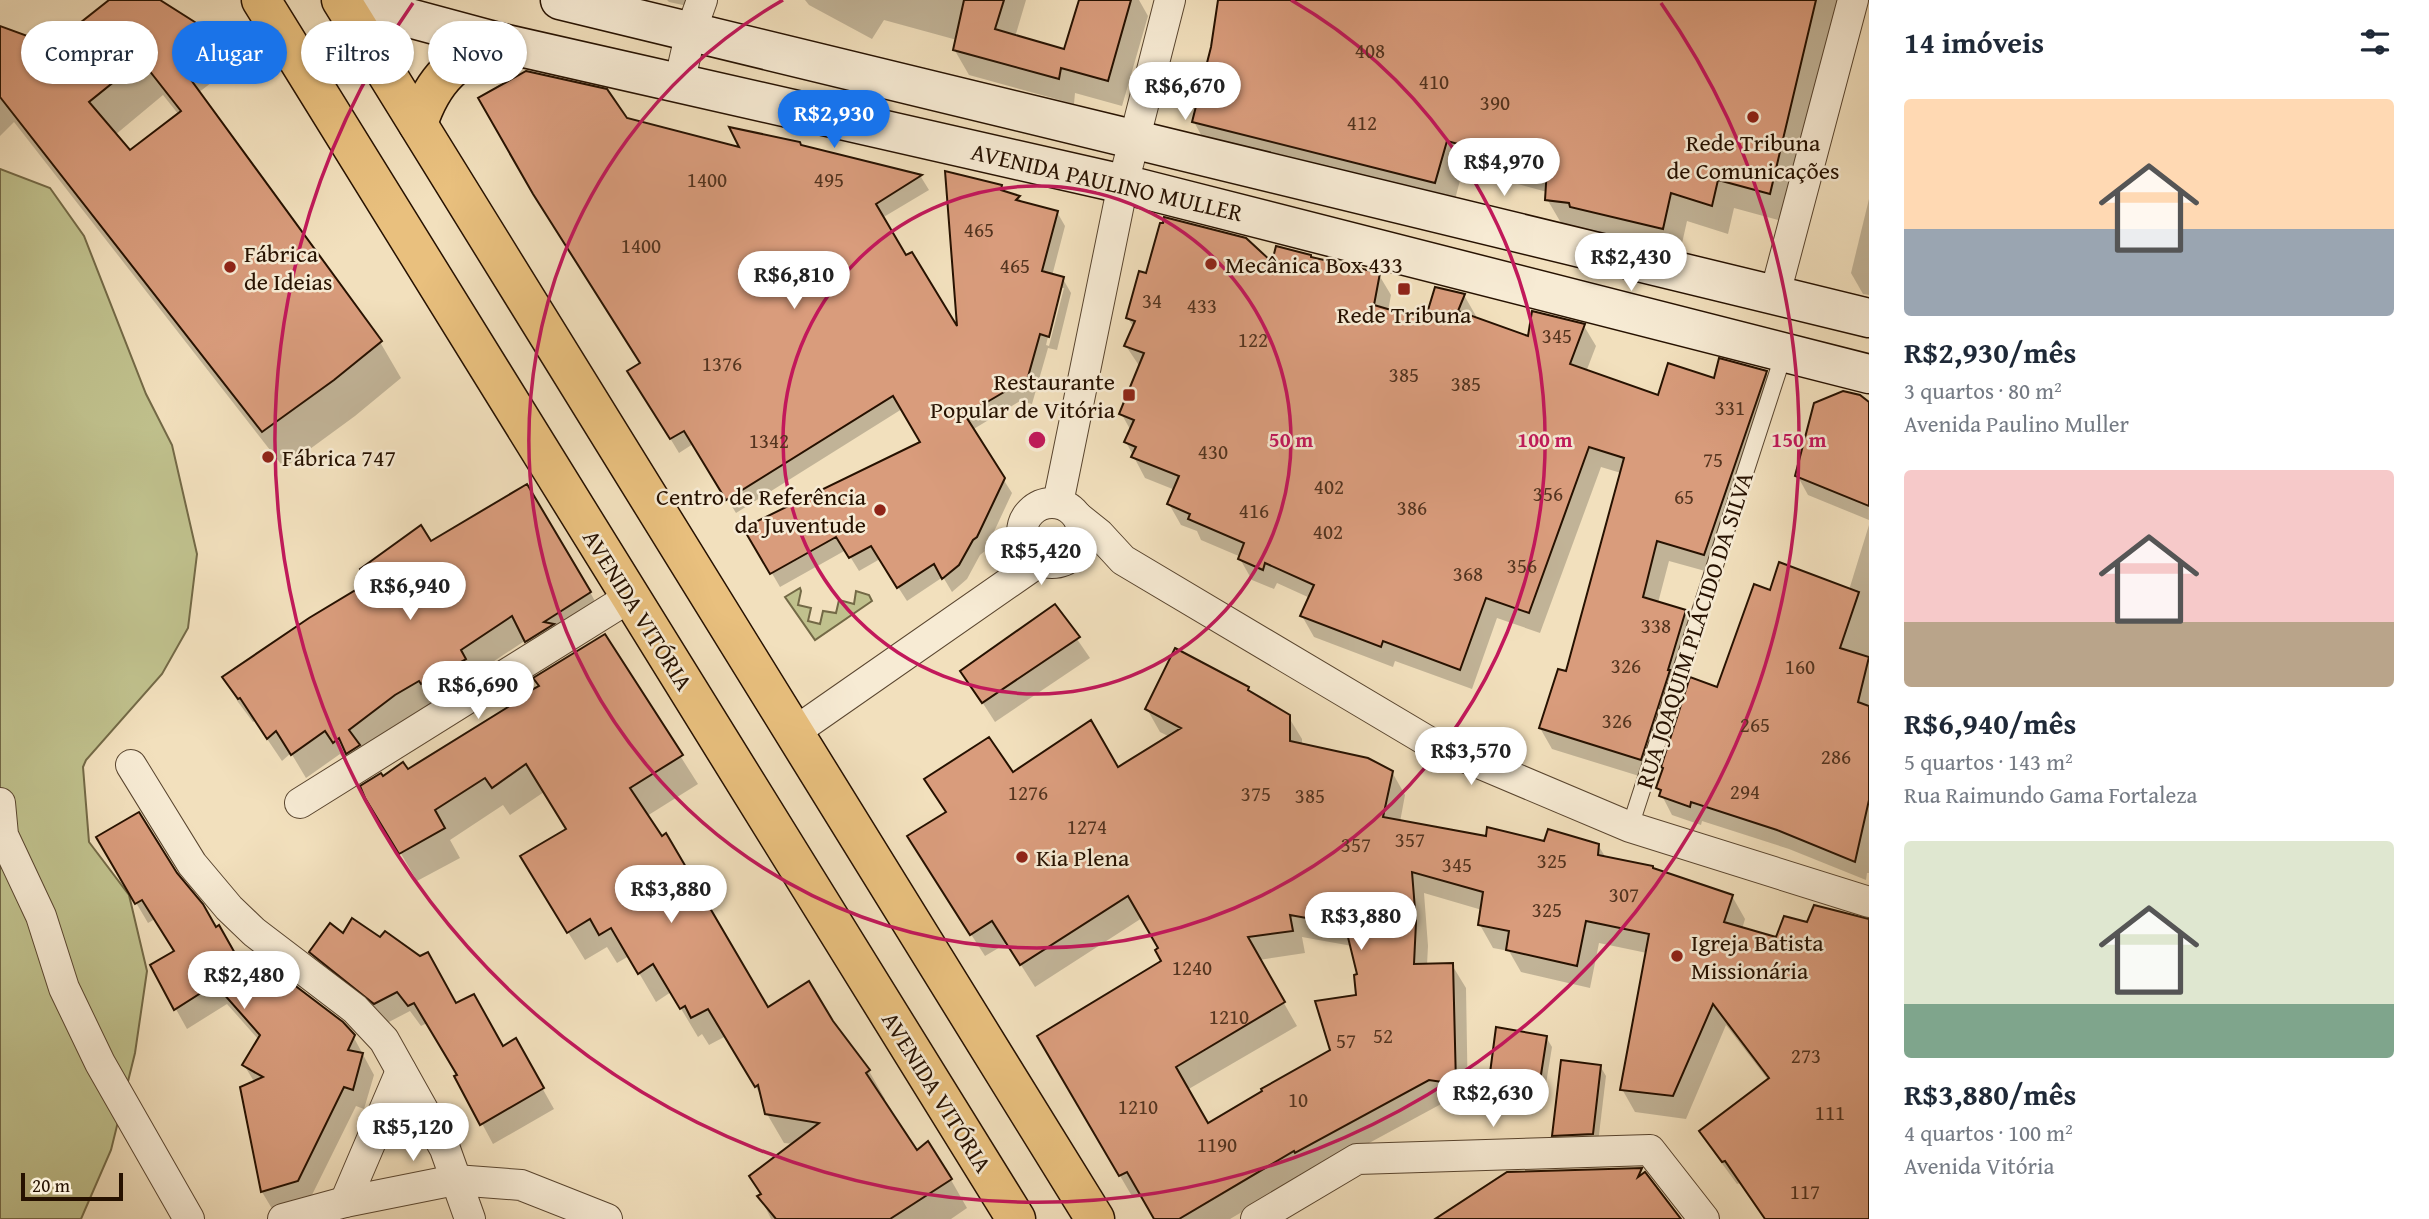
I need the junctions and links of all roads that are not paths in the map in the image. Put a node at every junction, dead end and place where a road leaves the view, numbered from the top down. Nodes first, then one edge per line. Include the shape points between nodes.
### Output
1 (261, 0) edge
2 (342, 0) edge
3 (560, 0) edge
4 (1170, 0) edge
5 (1853, 0) edge
6 (696, 15) edge
7 (428, 23) edge
8 (527, 49) edge
9 (436, 84) edge
10 (679, 84) junction
11 (418, 124) junction
12 (1135, 141) junction
13 (1123, 184) junction
14 (1460, 218) junction
15 (1616, 256) junction
16 (1447, 267) junction
17 (1775, 294) junction
18 (1592, 304) junction
19 (1869, 317) edge
20 (1784, 353) junction
21 (1869, 374) edge
22 (1068, 510) junction
23 (1054, 560) junction
24 (1123, 560) junction
25 (630, 597) junction
26 (793, 733) junction
27 (131, 765) dead end
28 (0, 803) edge
29 (300, 803) dead end
30 (1630, 827) junction
31 (1869, 902) edge
32 (401, 1070) junction
33 (455, 1180) junction
34 (345, 1202) junction
35 (189, 1219) edge
36 (283, 1219) edge
37 (470, 1219) edge
38 (607, 1219) edge
39 (1016, 1219) edge
40 (1095, 1219) edge
41 (1256, 1219) edge
42 (1704, 1219) edge

1 - 25 main road, AVENIDA VITÓRIA
2 - 7 main road, AVENIDA PAULINO MULLER
2 - 11 main road
3 - 6 main road, AVENIDA PAULINO MULLER
4 - 12 street
5 - 17 street
6 - 10 street
6 - 12 main road, AVENIDA PAULINO MULLER
8 - 10 main road, AVENIDA PAULINO MULLER
9 - 11 main road
10 - 13 main road, AVENIDA PAULINO MULLER
11 - 26 main road
12 - 13 street
12 - 14 main road, AVENIDA PAULINO MULLER
13 - 16 main road, AVENIDA PAULINO MULLER
13 - 22 street
14 - 15 main road, AVENIDA PAULINO MULLER
14 - 16 main road
15 - 17 main road, AVENIDA PAULINO MULLER
15 - 18 main road
16 - 18 main road, AVENIDA PAULINO MULLER
17 - 19 main road, AVENIDA PAULINO MULLER
18 - 20 main road, AVENIDA PAULINO MULLER
20 - 21 main road, AVENIDA PAULINO MULLER
20 - 30 lane, RUA JOAQUIM PLÁCIDO DA SILVA
22 - 23 street via 1082,529 1081,542 1075,553
22 - 23 street via 1045,503 1025,518 1021,530 1030,554
22 - 24 street
23 - 24 street
23 - 26 street
24 - 30 street via 1429,742
25 - 29 street
25 - 39 main road, AVENIDA VITÓRIA
26 - 40 main road
27 - 32 street via 192,864 229,908 355,1009 384,1041
28 - 35 street via 3,835 41,916 64,988 100,1063
30 - 31 street
32 - 33 street via 446,1149
32 - 34 street
33 - 34 street
33 - 37 street
33 - 38 street via 521,1185
34 - 36 street
41 - 42 street via 1357,1159 1650,1150

